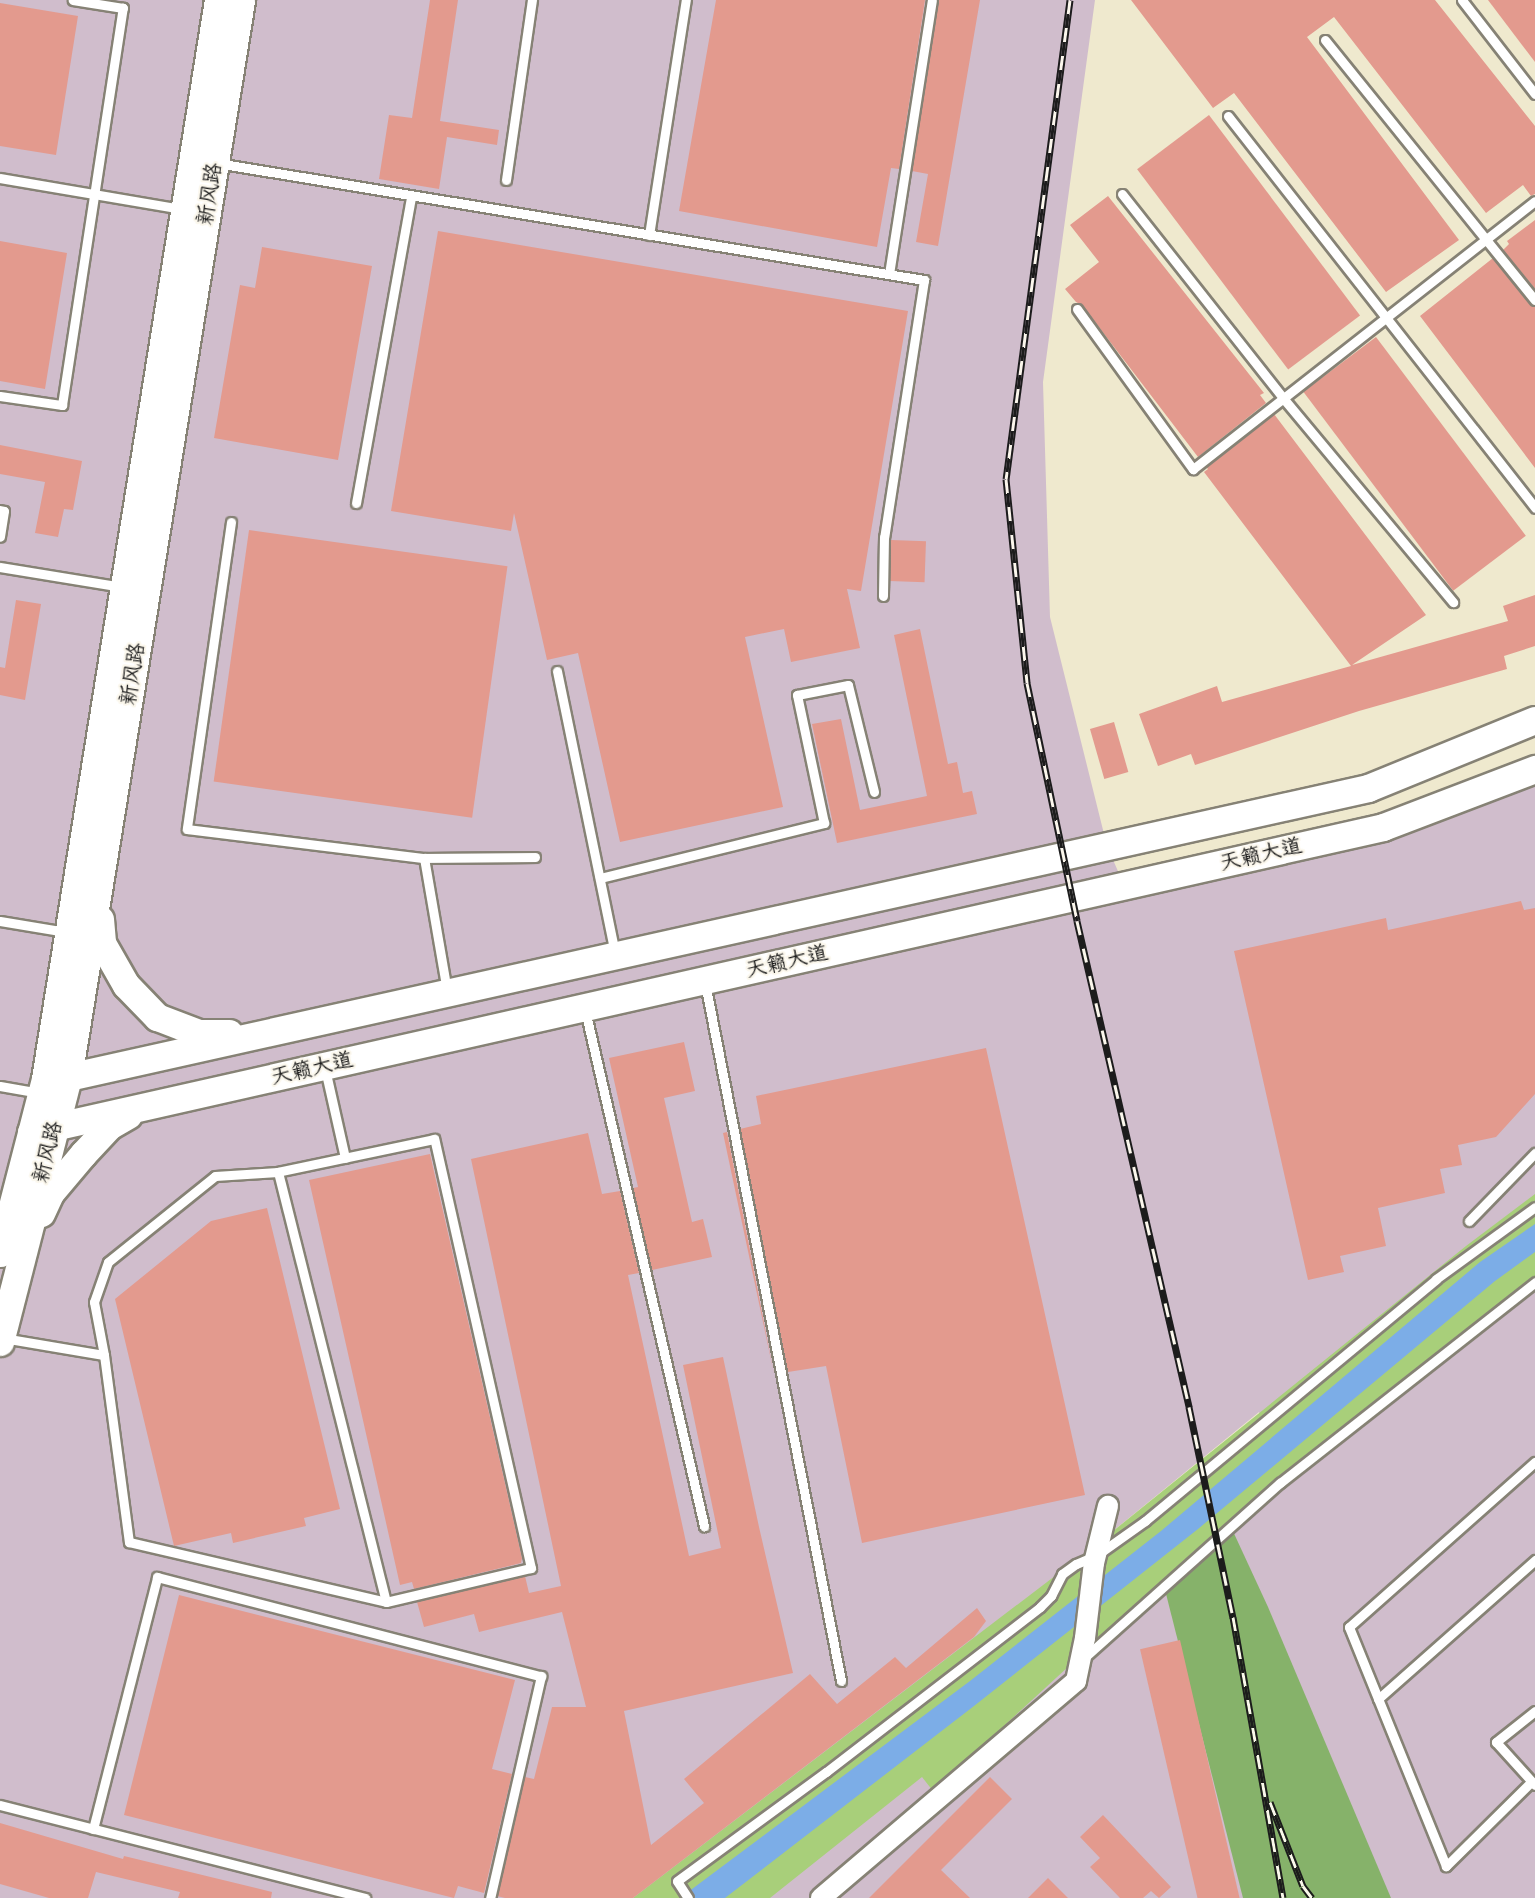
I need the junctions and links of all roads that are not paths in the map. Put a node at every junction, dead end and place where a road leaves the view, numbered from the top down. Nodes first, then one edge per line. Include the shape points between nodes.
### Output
1 (73, 0) edge
2 (218, 0) edge
3 (241, 0) edge
4 (532, 0) edge
5 (686, 0) edge
6 (932, 0) edge
7 (1462, 0) edge
8 (1325, 40) dead end
9 (1535, 94) edge
10 (1228, 116) dead end
11 (215, 162) junction
12 (0, 178) edge
13 (506, 180) dead end
14 (95, 194) junction
15 (1122, 194) dead end
16 (411, 196) junction
17 (1535, 201) edge
18 (185, 209) junction
19 (649, 235) junction
20 (1486, 239) junction
21 (889, 274) junction
22 (1535, 300) edge
23 (1077, 309) dead end
24 (1385, 318) junction
25 (0, 396) edge
26 (1283, 398) junction
27 (356, 503) dead end
28 (1535, 508) edge
29 (0, 510) edge
30 (231, 522) dead end
31 (0, 537) edge
32 (0, 567) edge
33 (124, 587) junction
34 (883, 596) dead end
35 (1453, 602) dead end
36 (557, 670) dead end
37 (1535, 720) edge
38 (1535, 769) edge
39 (874, 792) dead end
40 (535, 857) dead end
41 (424, 858) junction
42 (600, 879) junction
43 (97, 893) junction
44 (0, 921) edge
45 (68, 933) junction
46 (616, 956) junction
47 (704, 981) junction
48 (447, 993) junction
49 (585, 1008) junction
50 (266, 1034) junction
51 (325, 1066) junction
52 (51, 1083) junction
53 (0, 1086) edge
54 (138, 1108) junction
55 (43, 1130) junction
56 (1535, 1153) edge
57 (345, 1158) junction
58 (278, 1172) junction
59 (1535, 1207) edge
60 (1470, 1221) dead end
61 (11, 1254) edge
62 (1535, 1282) edge
63 (1, 1340) edge
64 (104, 1355) junction
65 (1535, 1462) edge
66 (1108, 1506) dead end
67 (704, 1526) dead end
68 (1095, 1559) junction
69 (1535, 1560) edge
70 (386, 1602) junction
71 (1080, 1662) junction
72 (841, 1681) dead end
73 (1378, 1699) junction
74 (1535, 1711) edge
75 (1533, 1783) edge
76 (0, 1805) edge
77 (93, 1829) junction
78 (686, 1895) edge
79 (365, 1898) edge
80 (490, 1898) edge
81 (821, 1898) edge

1 - 14 lane via 123,8
2 - 18 main road, 新风路
3 - 11 main road, 新风路
4 - 13 lane
5 - 19 lane
6 - 21 lane
7 - 9 lane
8 - 20 lane
10 - 24 lane
11 - 16 lane
11 - 43 main road, 新风路
12 - 14 lane
14 - 18 lane
14 - 25 lane via 62,405
15 - 26 lane
16 - 19 lane
16 - 27 lane
17 - 20 lane
18 - 33 main road, 新风路
19 - 21 lane
20 - 22 lane
20 - 24 lane
21 - 34 lane via 924,280 884,537
23 - 26 lane via 1193,469
24 - 26 lane
24 - 28 lane
26 - 35 lane
29 - 31 lane via 4,511
30 - 41 lane via 187,829
32 - 33 lane
33 - 45 main road, 新风路
36 - 42 lane
37 - 46 main road, 天籁大道 via 1368,788
38 - 47 main road, 天籁大道 via 1383,827
39 - 42 lane via 848,685 797,695 824,823
40 - 41 lane
41 - 48 lane
42 - 46 lane
43 - 50 main road via 102,943 126,985 157,1017 199,1033
43 - 52 main road, 新风路
44 - 45 lane
45 - 52 main road, 新风路
46 - 48 main road, 天籁大道
47 - 49 main road, 天籁大道
47 - 72 lane
48 - 50 main road, 天籁大道
49 - 51 main road, 天籁大道
49 - 67 lane
50 - 52 main road, 天籁大道
51 - 54 main road, 天籁大道
51 - 57 lane
52 - 53 lane
52 - 55 main road, 新风路
54 - 55 main road, 天籁大道
54 - 61 main road via 109,1126 51,1192
55 - 61 main road, 新风路
56 - 60 lane
57 - 58 lane
57 - 70 lane via 434,1139 531,1568
58 - 64 lane via 214,1176 108,1262 94,1302
58 - 70 lane
59 - 68 lane via 1444,1273
61 - 63 main road, 新风路
62 - 71 lane via 1280,1483
63 - 64 lane
64 - 70 lane via 129,1542
65 - 73 lane via 1349,1628
66 - 68 street
68 - 71 street
68 - 78 lane via 1076,1564 1062,1574 1052,1596 1040,1606 826,1772 677,1881
69 - 73 lane
71 - 81 street via 1076,1682
73 - 75 lane via 1446,1866
74 - 75 lane via 1496,1742
76 - 77 lane
77 - 79 lane
77 - 80 lane via 157,1577 541,1676

